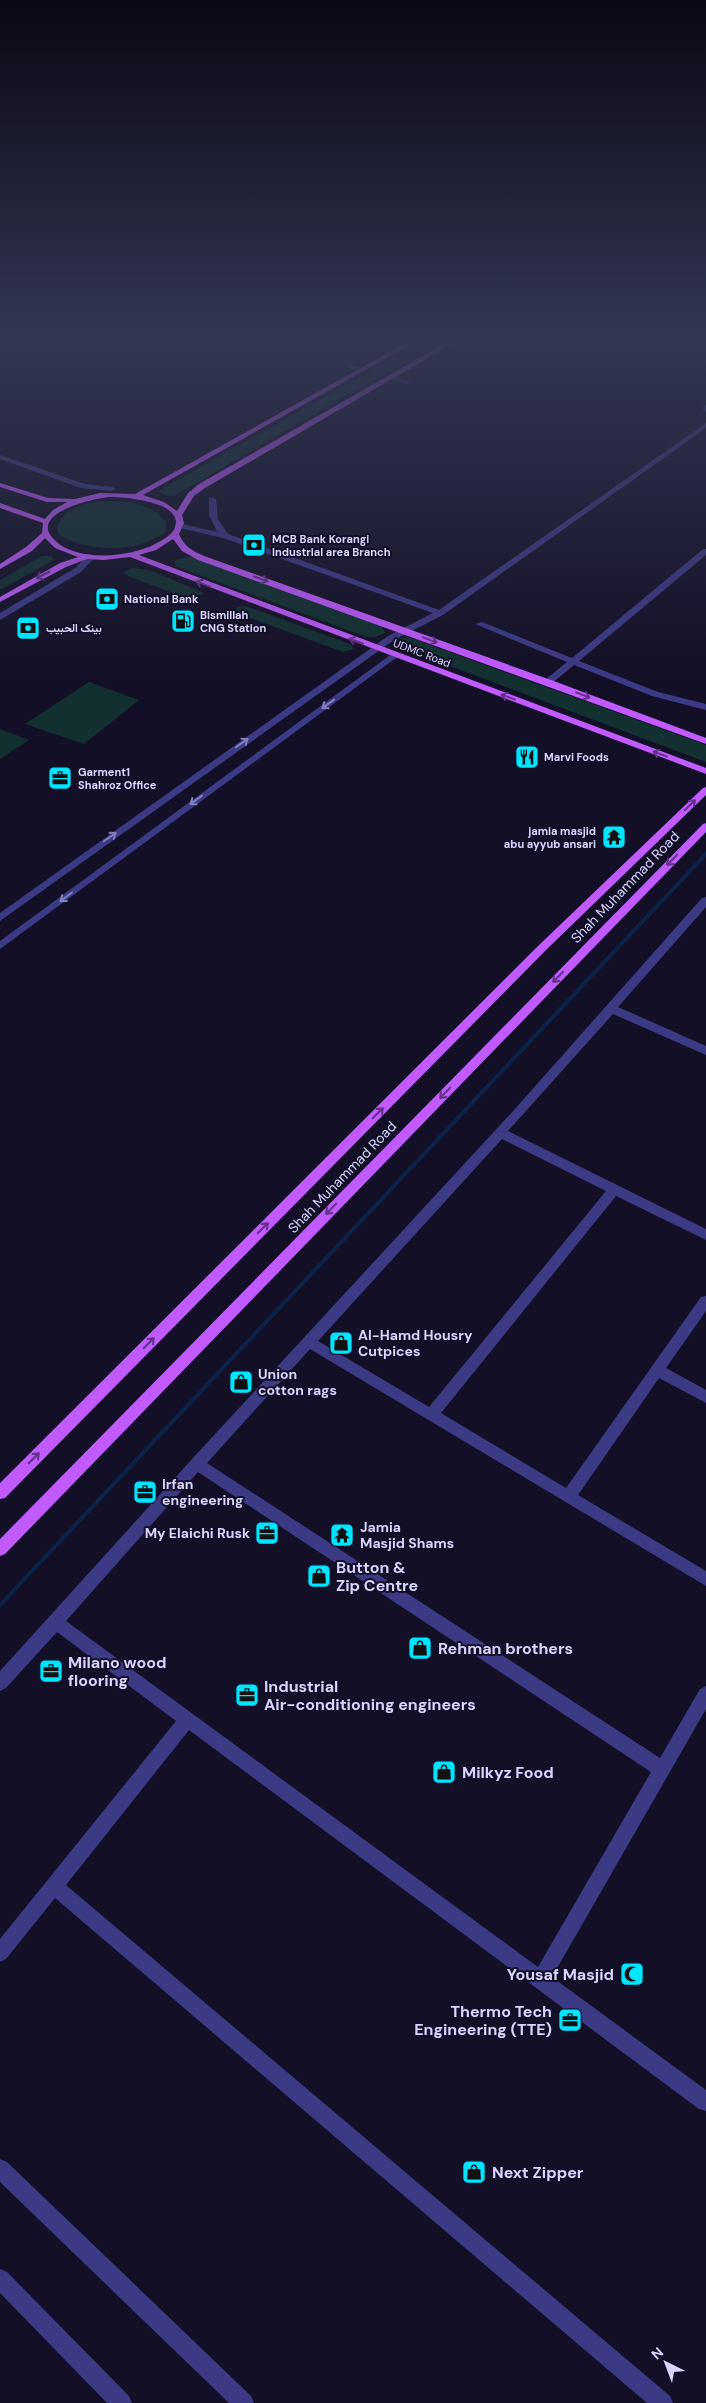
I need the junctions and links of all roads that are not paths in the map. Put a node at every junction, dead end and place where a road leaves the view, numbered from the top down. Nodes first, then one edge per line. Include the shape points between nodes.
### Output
1 (214, 453) edge
2 (259, 453) edge
3 (666, 453) edge
4 (0, 457) edge
5 (0, 485) edge
6 (137, 496) junction
7 (212, 499) dead end
8 (80, 500) junction
9 (0, 505) edge
10 (178, 515) junction
11 (47, 522) junction
12 (178, 525) junction
13 (45, 534) junction
14 (175, 534) junction
15 (226, 536) junction
16 (706, 551) edge
17 (131, 555) junction
18 (90, 556) junction
19 (0, 567) edge
20 (0, 600) edge
21 (440, 613) junction
22 (0, 618) edge
23 (479, 624) dead end
24 (404, 631) junction
25 (376, 648) junction
26 (396, 655) junction
27 (574, 660) junction
28 (548, 682) junction
29 (706, 707) edge
30 (706, 742) edge
31 (706, 771) edge
32 (706, 790) edge
33 (706, 826) edge
34 (81, 858) junction
35 (102, 869) junction
36 (706, 900) edge
37 (0, 918) edge
38 (0, 946) edge
39 (612, 1010) junction
40 (706, 1051) edge
41 (501, 1132) junction
42 (614, 1189) junction
43 (706, 1235) edge
44 (706, 1301) edge
45 (309, 1342) junction
46 (657, 1370) junction
47 (706, 1397) edge
48 (431, 1415) junction
49 (197, 1464) junction
50 (0, 1493) edge
51 (568, 1496) junction
52 (0, 1549) edge
53 (706, 1579) edge
54 (56, 1622) junction
55 (0, 1683) edge
56 (706, 1694) edge
57 (188, 1719) junction
58 (662, 1769) junction
59 (54, 1886) junction
60 (0, 1953) edge
61 (540, 1981) junction
62 (706, 2102) edge
63 (0, 2169) edge
64 (0, 2279) edge
65 (122, 2403) edge
66 (244, 2403) edge
67 (662, 2403) edge

1 - 6 main road
2 - 10 main road via 202,486
3 - 21 street
4 - 8 street via 84,486 112,489
5 - 8 main road via 47,500
6 - 8 main road via 112,494
6 - 10 main road via 169,506
7 - 15 street via 212,517
8 - 11 main road via 60,509
9 - 11 main road
10 - 12 main road
11 - 13 main road
12 - 14 main road
12 - 15 street
13 - 18 main road via 52,544
13 - 19 main road via 29,549
14 - 17 main road via 165,543
14 -> 24 main road, UDMC Road via 185,551 201,558
15 - 21 street
16 - 27 street
17 - 18 main road
25 -> 17 main road, UDMC Road
18 -> 20 main road via 47,573
18 - 22 street via 78,570
21 - 24 street
23 - 27 street
24 - 25 street
24 -> 28 main road, UDMC Road
25 - 26 main road, UDMC Road
34 -> 25 street
31 -> 26 main road, UDMC Road
26 -> 35 street
27 - 28 street
27 - 29 street via 655,694
28 -> 30 main road, UDMC Road
50 -> 32 main road, Shah Muhammad Road via 541,949
33 -> 52 main road, Shah Muhammad Road
34 - 35 street
34 - 37 street
35 -> 38 street
36 - 39 street
39 - 40 street
39 - 41 street
41 - 42 street
41 - 45 street
42 - 43 street
42 - 48 street
44 - 46 street
45 - 48 street
45 - 49 street
46 - 47 street
46 - 51 street
48 - 51 street
49 - 54 street
49 - 58 street
51 - 53 street
54 - 55 street
54 - 57 street
56 - 58 street
57 - 59 street
57 - 61 street
58 - 61 street
59 - 60 street
59 - 67 street
61 - 62 street
63 - 66 street
64 - 65 street

